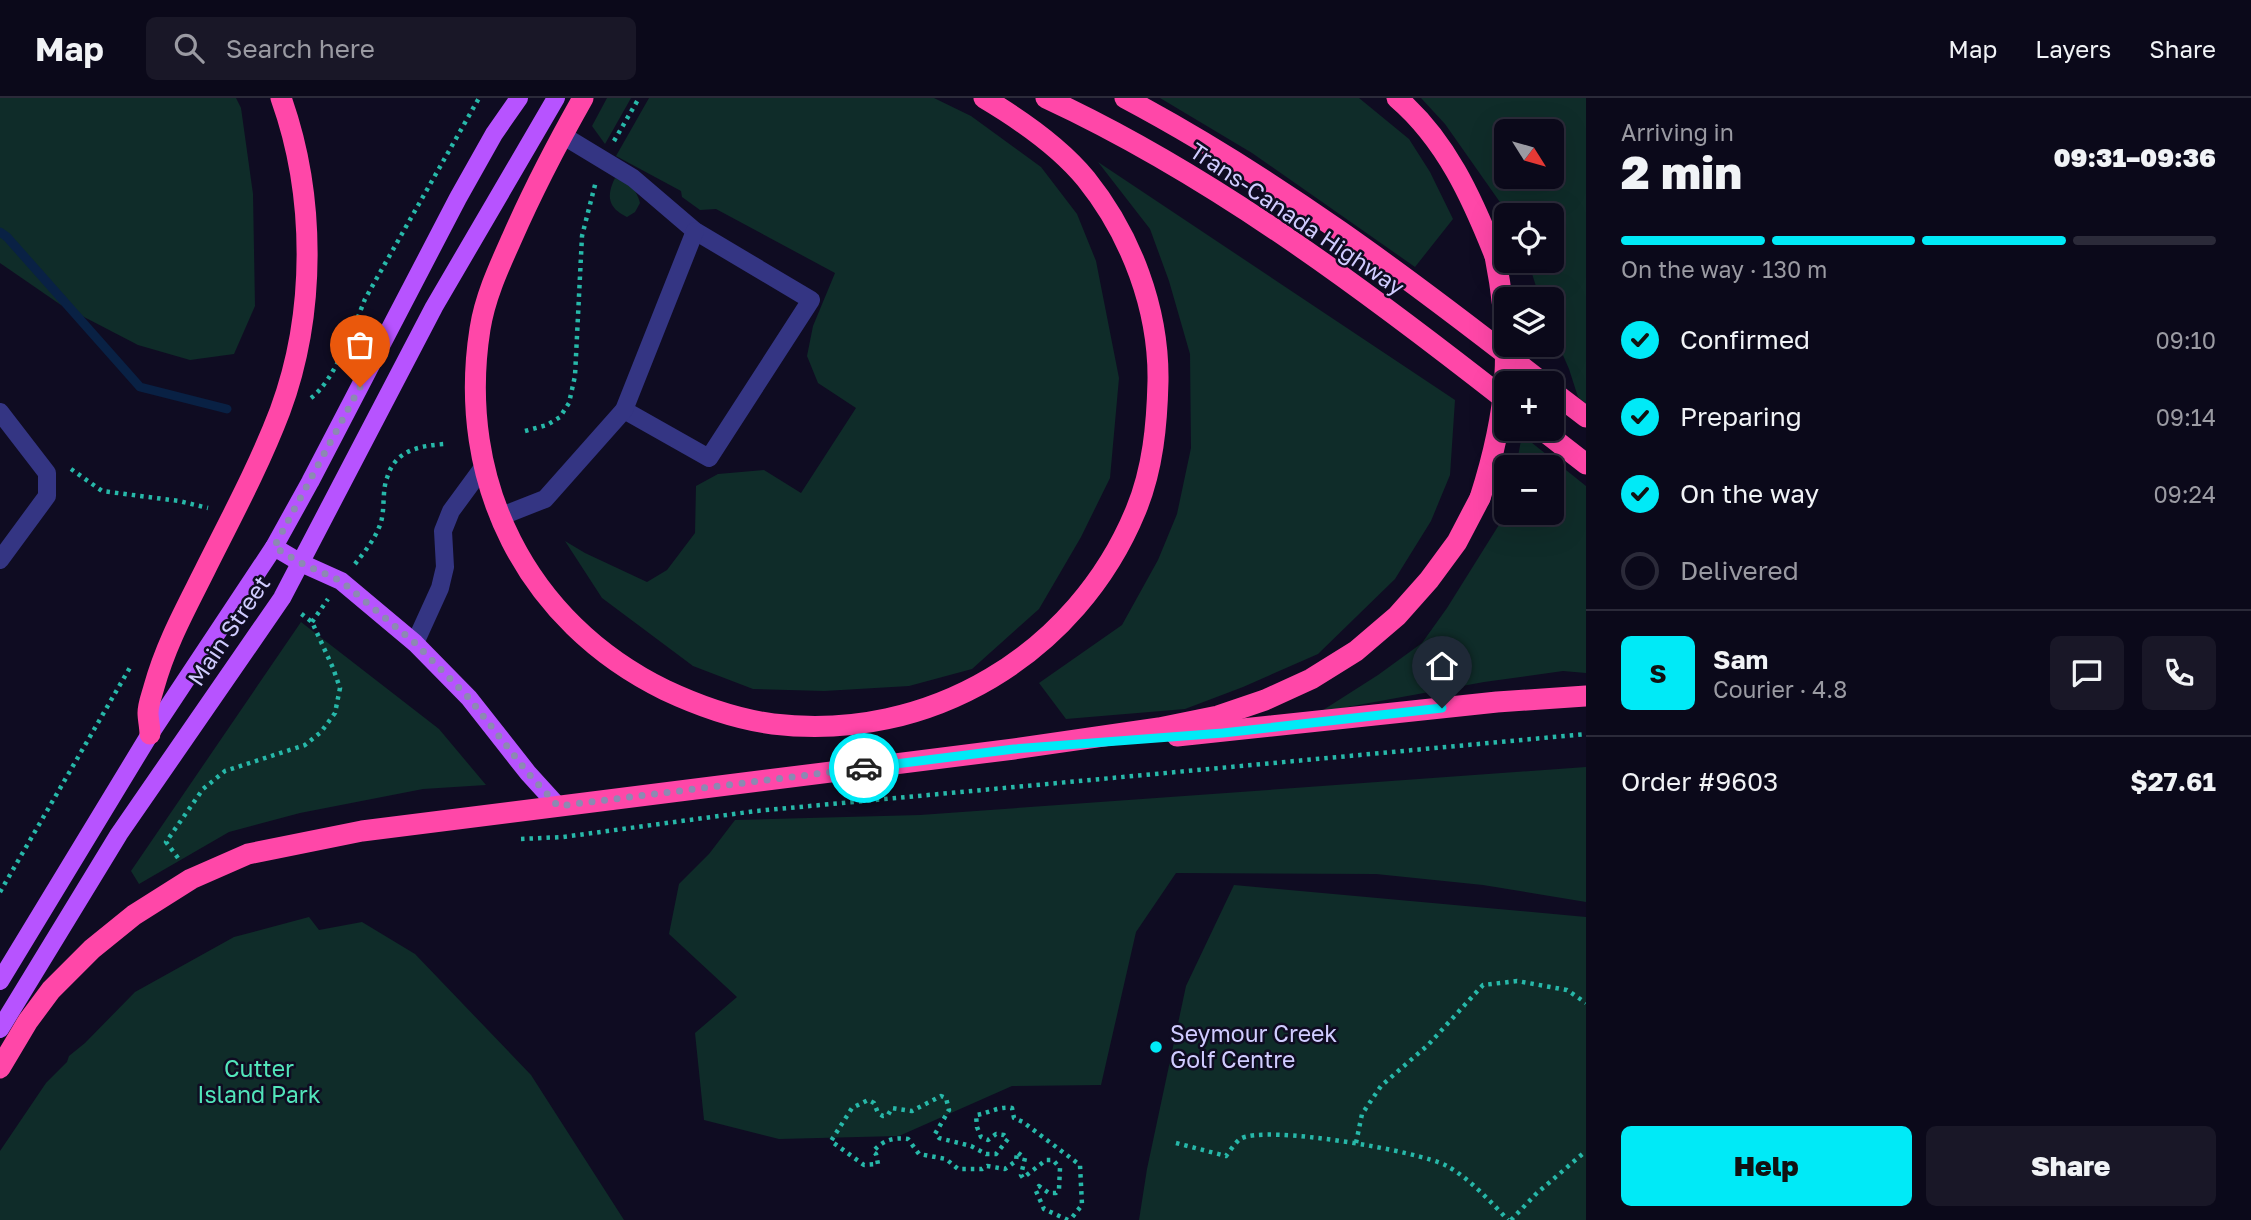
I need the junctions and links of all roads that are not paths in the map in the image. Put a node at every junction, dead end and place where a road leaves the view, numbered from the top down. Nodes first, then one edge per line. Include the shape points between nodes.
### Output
1 (281, 98) edge
2 (519, 98) edge
3 (556, 98) edge
4 (583, 98) edge
5 (984, 98) edge
6 (1046, 98) edge
7 (1125, 98) edge
8 (1397, 98) edge
9 (562, 135) junction
10 (695, 231) junction
11 (1527, 371) edge
12 (1494, 391) edge
13 (1564, 400) edge
14 (624, 410) junction
15 (0, 412) edge
16 (1586, 417) edge
17 (1556, 441) edge
18 (1586, 464) edge
19 (484, 466) junction
20 (499, 517) junction
21 (274, 547) junction
22 (0, 560) edge
23 (301, 563) junction
24 (415, 643) junction
25 (1586, 696) edge
26 (150, 734) junction
27 (1014, 749) junction
28 (558, 806) junction
29 (0, 981) edge
30 (0, 1030) edge
31 (0, 1068) edge

1 - 26 highway via 295,146 305,209 307,262 295,362 259,464 163,652 148,710
2 - 21 main road, Main Street via 458,198
3 - 23 main road, Main Street via 434,307
4 - 9 highway
5 - 20 highway via 1060,152 1085,178 1127,244 1154,324 1157,415 1138,506 1117,552 1087,597 1053,632 1009,667 965,693 916,712 870,723 771,724 685,699 603,651 568,621 539,587 514,551
6 - 12 highway, Trans-Canada Highway via 1137,146 1300,247
7 - 11 highway, Trans-Canada Highway via 1320,217
8 - 27 highway, bridge via 1431,134 1476,210 1495,256 1506,328 1507,371 1495,452 1480,498 1457,542 1397,616 1356,651 1311,680 1217,716
9 - 10 lane via 633,178
9 - 19 highway via 508,246 480,324 475,414
10 - 14 lane
10 - 14 lane via 811,300 709,458
13 - 16 highway
14 - 20 lane via 545,499
15 - 22 lane via 47,473 47,496
17 - 18 highway
19 - 20 highway
19 - 24 lane via 451,511 443,531 445,567 440,588
21 - 23 main road
21 - 26 main road, Main Street
23 - 24 main road via 341,581
23 - 30 main road, Main Street via 275,610 119,834
24 - 28 main road via 469,698
25 - 27 highway
26 - 29 main road, Main Street
27 - 28 highway
28 - 31 highway via 307,841 248,854 191,878 92,949 51,990

